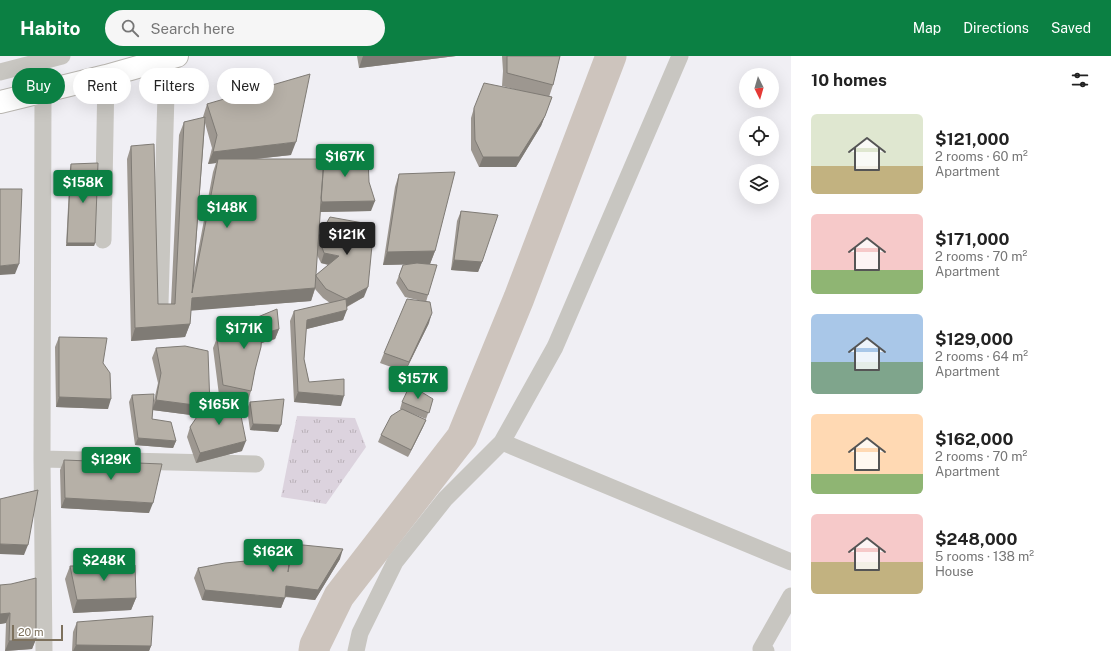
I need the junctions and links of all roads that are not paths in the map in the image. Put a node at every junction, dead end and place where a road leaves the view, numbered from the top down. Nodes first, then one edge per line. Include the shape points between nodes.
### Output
1 (62, 56) edge
2 (680, 56) edge
3 (172, 57) edge
4 (131, 69) edge
5 (0, 72) edge
6 (12, 99) edge
7 (0, 102) edge
8 (43, 104) edge
9 (105, 104) edge
10 (103, 240) dead end
11 (160, 304) edge
12 (502, 442) junction
13 (42, 459) junction
14 (256, 464) dead end
15 (791, 562) edge
16 (791, 596) edge
17 (44, 651) edge
18 (356, 651) edge
19 (766, 651) edge

1 - 5 street
2 - 12 street via 555,347
3 - 4 highway
3 - 11 street
6 - 7 highway
8 - 13 street
9 - 10 street
12 - 15 street
12 - 18 street via 445,499 395,562 360,633
13 - 14 street
13 - 17 street
16 - 19 street via 761,649

